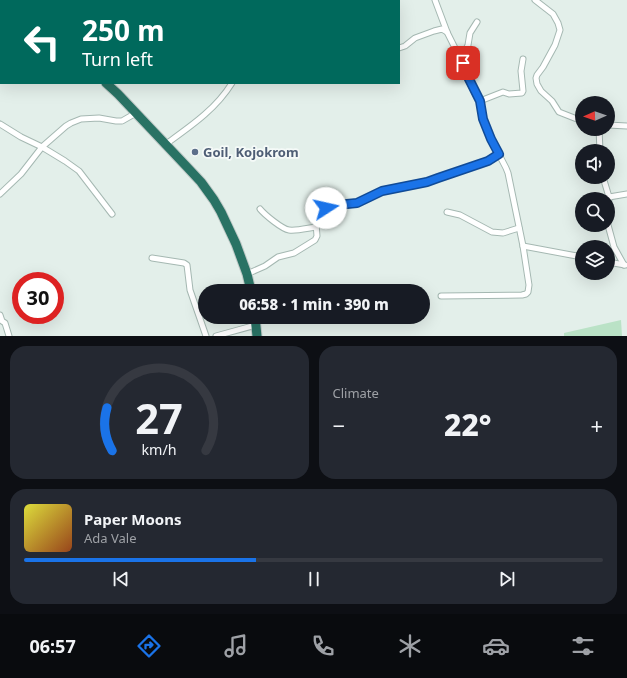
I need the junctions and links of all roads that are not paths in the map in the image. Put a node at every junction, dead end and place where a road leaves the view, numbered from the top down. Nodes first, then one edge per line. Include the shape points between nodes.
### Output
1 (435, 0) edge
2 (535, 0) edge
3 (477, 22) dead end
4 (447, 32) junction
5 (400, 48) edge
6 (460, 57) junction
7 (523, 59) dead end
8 (107, 84) edge
9 (231, 84) edge
10 (480, 101) junction
11 (136, 113) junction
12 (575, 118) edge
13 (0, 124) edge
14 (615, 125) edge
15 (627, 126) edge
16 (166, 144) junction
17 (42, 147) junction
18 (499, 154) junction
19 (0, 194) edge
20 (627, 194) edge
21 (615, 196) edge
22 (260, 209) dead end
23 (447, 212) dead end
24 (112, 214) dead end
25 (316, 227) junction
26 (519, 228) junction
27 (610, 232) edge
28 (523, 246) junction
29 (575, 256) edge
30 (152, 258) dead end
31 (615, 264) edge
32 (626, 266) edge
33 (247, 274) junction
34 (249, 284) edge
35 (441, 296) dead end
36 (0, 315) edge
37 (247, 324) edge
38 (255, 324) edge
39 (9, 336) edge
40 (206, 336) edge
41 (216, 336) edge
42 (257, 336) edge

1 - 4 street
2 - 12 street via 553,14 560,30 537,75 537,84 559,112
3 - 6 street
4 - 5 street via 442,29 434,31 415,38
4 - 6 street
6 - 10 street
7 - 10 street via 522,93 503,92
8 - 11 highway
9 - 16 street via 210,111
10 - 18 street via 483,119
11 - 16 highway
11 - 17 street via 122,121 99,118 75,121
13 - 17 street
14 - 15 street
16 - 33 highway via 214,200 236,244
17 - 19 street
17 - 24 street via 79,171
18 - 25 street via 488,161 427,182 382,191 357,203 326,207 326,219 316,222
18 - 26 street via 508,173
20 - 21 street
22 - 25 street via 266,216 287,229
23 - 26 street via 460,215 492,232 503,233
25 - 33 street via 315,240 294,253 278,257
26 - 28 street
27 - 32 street via 614,247
28 - 29 street
28 - 35 street via 529,285 526,294
30 - 40 street via 187,265 190,290
31 - 32 street
33 - 34 highway
36 - 39 street
37 - 41 street
38 - 42 highway

